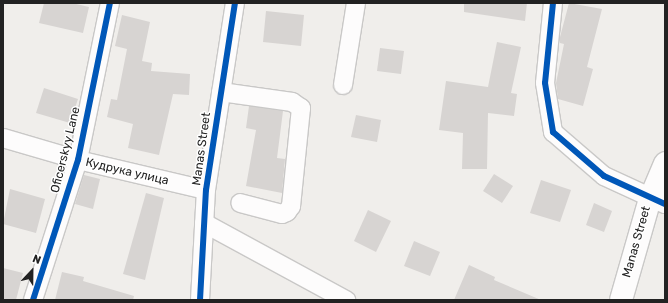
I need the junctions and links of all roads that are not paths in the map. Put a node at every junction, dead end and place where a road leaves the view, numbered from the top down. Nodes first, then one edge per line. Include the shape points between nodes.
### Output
1 (110, 3) edge
2 (235, 3) edge
3 (356, 3) edge
4 (553, 3) edge
5 (343, 85) dead end
6 (221, 92) junction
7 (3, 138) edge
8 (78, 160) junction
9 (665, 163) edge
10 (206, 190) junction
11 (657, 201) edge
12 (240, 203) dead end
13 (204, 223) junction
14 (33, 300) edge
15 (200, 300) edge
16 (346, 300) edge
17 (621, 300) edge

1 - 8 street, Oficerskyy Lane
2 - 6 street, Manas Street
3 - 5 street
4 - 11 street via 545,83 552,132 604,176
6 - 10 street, Manas Street
6 - 12 street via 292,102 300,108 291,206 282,214
7 - 8 street, Кудрука улица
8 - 10 street, Кудрука улица
8 - 14 street, Oficerskyy Lane
9 - 11 street, Manas Street
10 - 13 street, Manas Street
11 - 17 street, Manas Street
13 - 15 street, Manas Street
13 - 16 street

